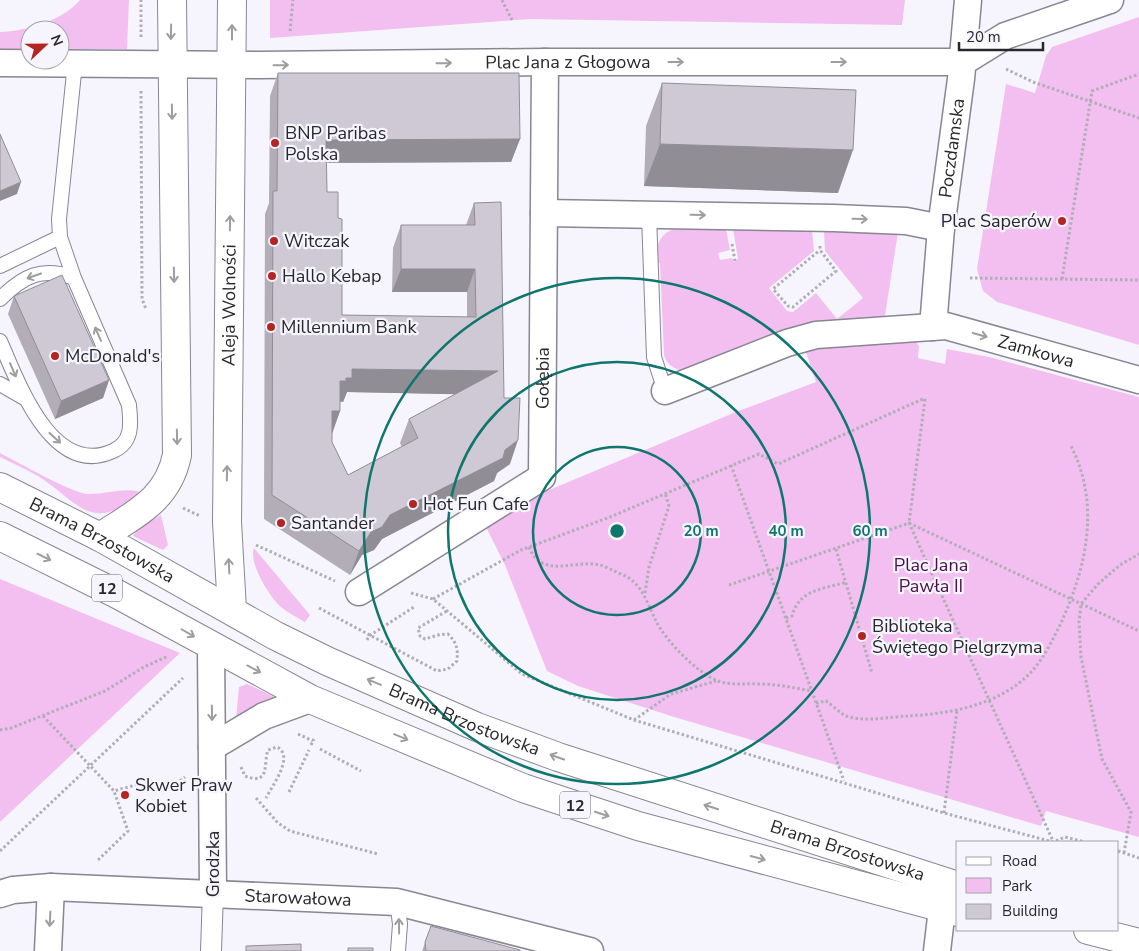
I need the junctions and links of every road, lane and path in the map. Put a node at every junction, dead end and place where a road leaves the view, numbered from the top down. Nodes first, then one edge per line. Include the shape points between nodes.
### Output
1 (172, 0) edge
2 (232, 0) edge
3 (293, 0) edge
4 (502, 0) edge
5 (968, 0) edge
6 (1110, 0) edge
7 (512, 20) dead end
8 (290, 31) dead end
9 (545, 62) junction
10 (963, 62) junction
11 (0, 63) edge
12 (76, 63) junction
13 (171, 63) junction
14 (232, 65) junction
15 (1003, 67) dead end
16 (1139, 74) edge
17 (1090, 103) junction
18 (1139, 118) edge
19 (544, 213) junction
20 (649, 215) junction
21 (941, 228) junction
22 (60, 237) junction
23 (820, 250) joint
24 (0, 266) edge
25 (74, 278) junction
26 (970, 278) dead end
27 (1062, 279) junction
28 (1139, 280) edge
29 (0, 299) edge
30 (933, 327) junction
31 (0, 341) edge
32 (1139, 380) edge
33 (0, 384) edge
34 (664, 391) joint
35 (26, 399) junction
36 (1070, 444) dead end
37 (731, 465) junction
38 (0, 488) edge
39 (665, 493) junction
40 (909, 523) junction
41 (0, 536) edge
42 (100, 537) junction
43 (529, 547) junction
44 (836, 549) junction
45 (1139, 554) edge
46 (769, 569) junction
47 (847, 582) junction
48 (730, 584) dead end
49 (359, 592) dead end
50 (645, 594) junction
51 (426, 598) dead end
52 (433, 599) junction
53 (1072, 600) junction
54 (1081, 604) junction
55 (414, 607) dead end
56 (319, 608) dead end
57 (232, 610) junction
58 (447, 611) junction
59 (786, 618) junction
60 (1139, 631) edge
61 (369, 636) junction
62 (367, 640) dead end
63 (211, 646) junction
64 (174, 660) dead end
65 (184, 670) dead end
66 (872, 673) dead end
67 (716, 680) junction
68 (812, 691) junction
69 (310, 699) junction
70 (988, 700) junction
71 (816, 703) junction
72 (958, 710) junction
73 (43, 716) junction
74 (634, 720) junction
75 (0, 730) edge
76 (294, 734) dead end
77 (313, 741) dead end
78 (212, 747) junction
79 (320, 749) dead end
80 (309, 750) dead end
81 (242, 761) dead end
82 (90, 766) junction
83 (361, 771) dead end
84 (190, 773) dead end
85 (844, 781) junction
86 (114, 791) junction
87 (289, 792) dead end
88 (256, 798) dead end
89 (266, 798) dead end
90 (944, 813) junction
91 (1049, 841) edge
92 (1053, 841) edge
93 (1055, 841) edge
94 (1081, 841) edge
95 (0, 850) edge
96 (1119, 852) edge
97 (1124, 853) junction
98 (378, 854) dead end
99 (1139, 858) edge
100 (92, 866) dead end
101 (956, 885) edge
102 (51, 887) junction
103 (213, 893) junction
104 (0, 894) edge
105 (397, 902) junction
106 (950, 910) edge
107 (1092, 931) edge
108 (1139, 943) edge
109 (575, 949) edge
110 (48, 951) edge
111 (211, 951) edge
112 (398, 951) edge
113 (936, 951) edge

1 -> 13 main road
14 -> 2 main road, Aleja Wolności
3 - 8 path
4 - 7 path
5 - 10 street, Poczdamska
6 - 10 street via 1005,36
9 -> 10 street, Plac Jana z Głogowa
14 -> 9 street, Plac Jana z Głogowa
9 - 19 street, Gołębia
10 - 21 street, Poczdamska
11 - 12 street, Plac Jana z Głogowa
12 - 13 street, Plac Jana z Głogowa
12 - 22 lane via 59,219
13 - 14 street, Plac Jana z Głogowa
13 -> 42 main road via 177,455 170,479 152,503
57 -> 14 main road, Aleja Wolności via 227,522
15 - 17 path
16 - 17 path via 1093,90
17 - 18 path
17 - 27 path
19 - 20 street
19 - 49 street, Gołębia via 542,477
20 -> 21 street via 906,221
20 - 34 lane via 654,357
21 - 30 street, Poczdamska
22 - 24 lane
22 - 25 lane
23 - 23 path via 773,289 788,306 793,307 836,271
25 -> 29 lane via 45,272 30,276
35 -> 25 lane via 50,434 70,451 85,457 102,456 120,448 128,437 132,426 129,405
26 - 27 path
27 - 28 path
30 -> 32 street, Zamkowa via 958,328
30 - 34 street via 808,336
31 -> 35 lane
33 - 35 lane
36 - 53 path via 1080,467 1088,510 1084,558
37 - 39 path
37 - 40 path via 759,454 778,464 925,398
37 - 46 path
38 - 42 main road, Brama Brzostowska / 12
39 - 43 path
39 - 50 path via 669,506 648,567
40 - 44 path
40 - 53 path
40 - 70 path
41 -> 63 main road, Brama Brzostowska / 12 via 117,594
42 - 57 main road, Brama Brzostowska / 12
43 - 50 path via 533,557 548,566 599,565 624,575
43 - 52 path
44 - 46 path via 775,570
44 - 47 path
45 - 54 path via 1110,573
46 - 48 path
46 - 59 path
47 - 59 path via 804,595 792,616
47 - 66 path
50 - 67 path via 657,622 672,644
51 - 52 path
52 - 58 path
53 - 54 path
53 - 70 path via 1036,667 1018,684
54 - 60 path
54 - 97 path via 1080,649 1102,759 1131,812
55 - 61 path
56 - 61 path
101 -> 57 main road, Brama Brzostowska / 12 via 558,757 477,727 327,661
58 - 61 path via 418,628 425,639 448,634 454,641 458,650 457,661 443,670 430,669
58 - 74 path via 522,674
59 - 68 path
61 - 62 path
63 -> 69 main road, Brama Brzostowska / 12
63 -> 78 street, Grodzka
64 - 73 path via 167,655 105,691
65 - 82 path via 186,676
67 - 68 path via 730,685 760,684
67 - 74 path via 671,694
68 - 71 path
69 - 78 street via 264,716
69 -> 106 main road, Brama Brzostowska / 12 via 522,788 638,826
70 - 72 path
70 - 92 path
71 - 72 path via 826,701 842,713 858,718 916,716
71 - 85 path
72 - 90 path
73 - 75 path
73 - 82 path
74 - 85 path
76 - 77 path
78 - 103 street, Grodzka
79 - 83 path
80 - 87 path
81 - 89 path via 241,767 246,776 258,778 267,769 265,757 268,750 277,747 285,756
82 - 86 path
82 - 95 path
84 - 86 path via 169,789 150,781
85 - 90 path
86 - 100 path via 128,831
88 - 98 path via 278,823 290,831
90 - 91 path
93 - 94 path via 1065,837
96 - 97 path
97 - 99 path
102 - 103 street, Starowałowa
102 - 104 street, Starowałowa
102 -> 110 street
103 - 105 street, Starowałowa
103 - 111 street, Grodzka
105 - 109 street, Starowałowa
112 -> 105 lane via 400,924
106 - 113 street
107 - 108 main road

